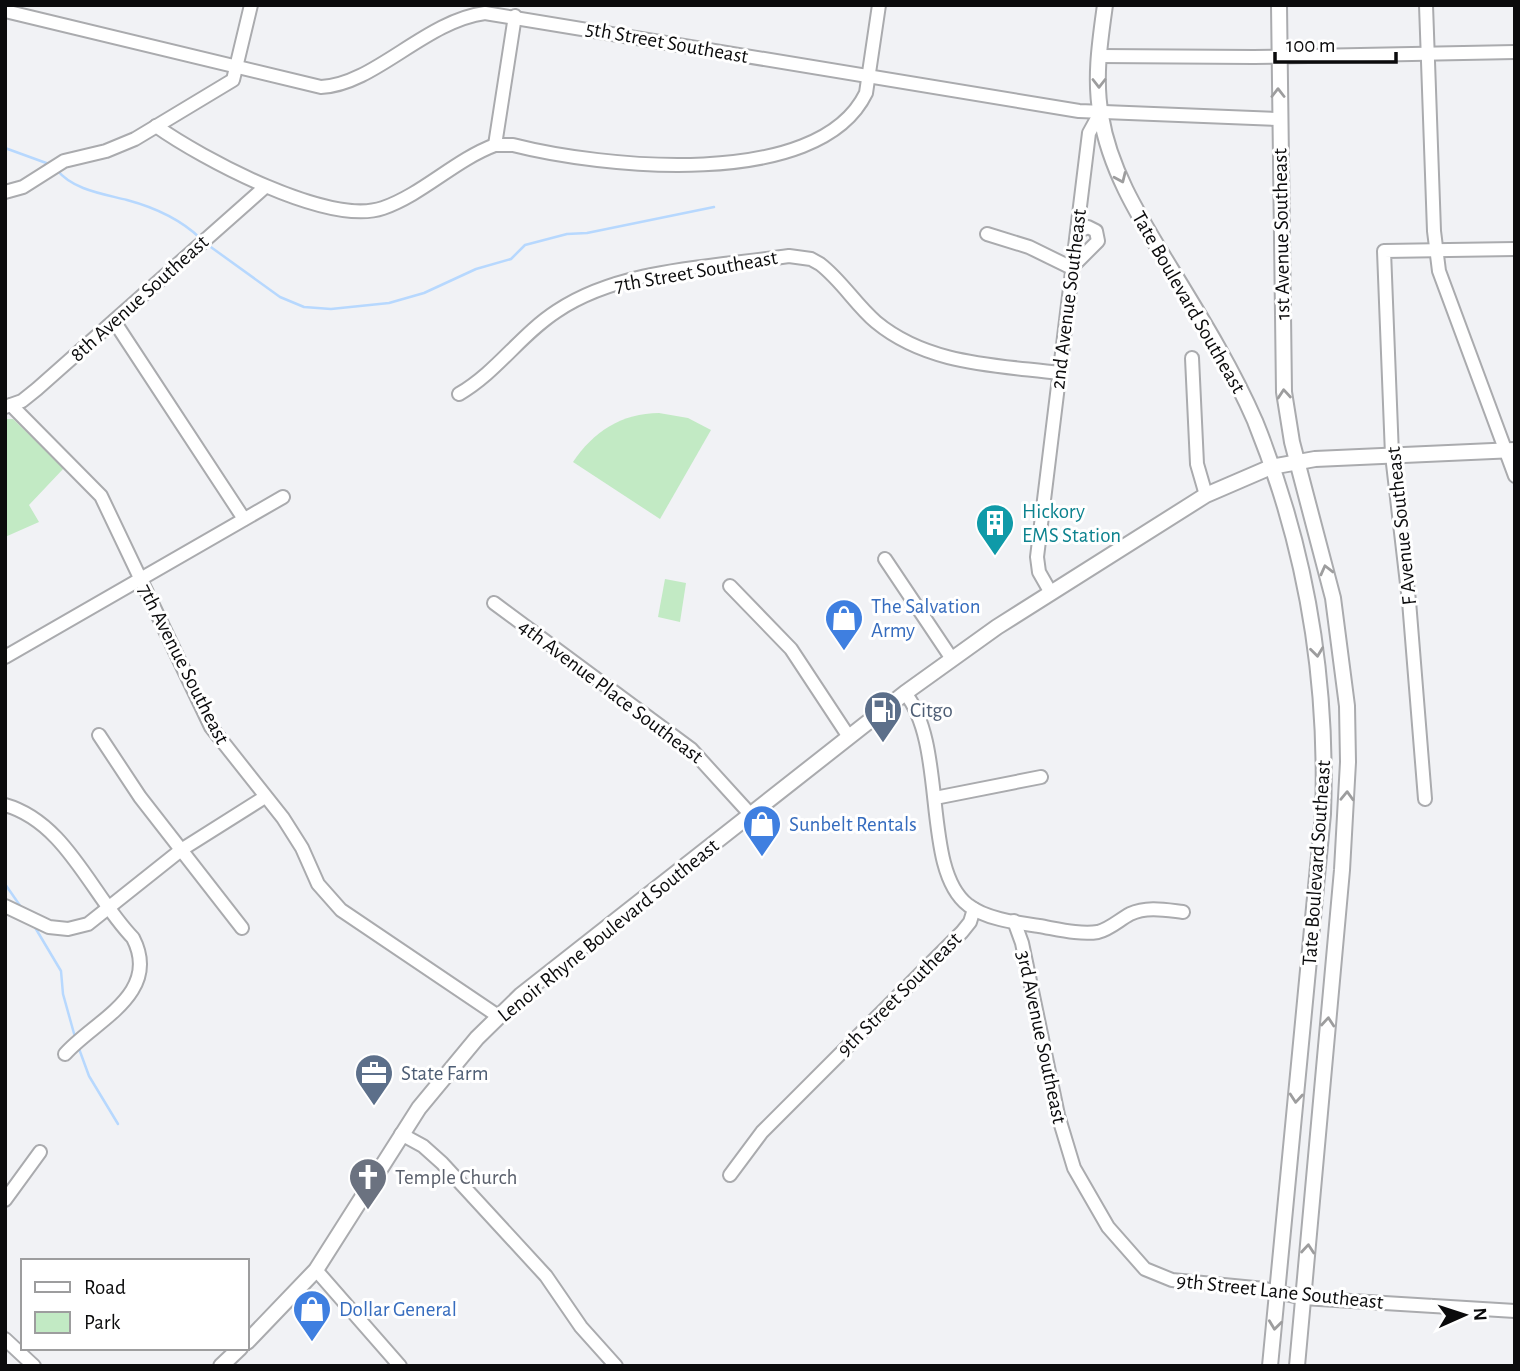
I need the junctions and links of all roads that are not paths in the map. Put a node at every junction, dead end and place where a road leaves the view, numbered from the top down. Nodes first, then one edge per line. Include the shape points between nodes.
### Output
1 (251, 5) edge
2 (879, 5) edge
3 (1105, 5) edge
4 (1279, 5) edge
5 (1426, 5) edge
6 (5, 11) edge
7 (515, 16) junction
8 (1515, 52) edge
9 (1427, 55) junction
10 (1099, 56) junction
11 (1278, 57) junction
12 (236, 67) junction
13 (869, 77) junction
14 (1100, 113) junction
15 (1278, 119) junction
16 (156, 126) junction
17 (495, 145) junction
18 (265, 187) junction
19 (5, 192) edge
20 (1077, 232) junction
21 (987, 234) dead end
22 (1435, 249) junction
23 (1515, 249) edge
24 (1072, 268) junction
25 (114, 321) junction
26 (1192, 358) dead end
27 (1059, 373) junction
28 (459, 394) dead end
29 (8, 406) edge
30 (1510, 450) edge
31 (1392, 455) junction
32 (1297, 461) junction
33 (1271, 467) junction
34 (1515, 476) edge
35 (1206, 495) junction
36 (283, 497) dead end
37 (244, 519) junction
38 (885, 559) dead end
39 (140, 579) junction
40 (730, 586) dead end
41 (1051, 593) junction
42 (494, 603) dead end
43 (5, 657) edge
44 (952, 659) junction
45 (905, 693) junction
46 (99, 735) dead end
47 (849, 737) junction
48 (1041, 777) dead end
49 (265, 797) junction
50 (934, 798) junction
51 (1425, 799) dead end
52 (5, 805) edge
53 (751, 816) junction
54 (181, 850) junction
55 (5, 906) edge
56 (974, 909) junction
57 (108, 910) junction
58 (1183, 912) dead end
59 (1014, 921) junction
60 (242, 928) dead end
61 (499, 1016) junction
62 (65, 1054) dead end
63 (401, 1134) junction
64 (40, 1152) dead end
65 (1069, 1154) joint
66 (730, 1175) dead end
67 (5, 1199) edge
68 (316, 1269) junction
69 (1279, 1292) junction
70 (1303, 1297) junction
71 (1515, 1311) edge
72 (5, 1339) edge
73 (248, 1341) edge
74 (238, 1350) edge
75 (34, 1366) edge
76 (221, 1366) edge
77 (400, 1366) edge
78 (616, 1366) edge
79 (1270, 1366) edge
80 (1297, 1366) edge

1 - 12 street
2 - 13 street
3 - 10 main road, 2nd Avenue Southeast
4 - 11 main road, 1st Avenue Southeast
5 - 9 street
6 - 12 street, 5th Street Southeast
7 - 12 street, 5th Street Southeast via 485,13 458,18 332,87
7 - 13 street, 5th Street Southeast
7 - 17 street
8 - 9 street
9 - 11 street
9 - 22 street
10 - 11 street
10 -> 14 main road, 2nd Avenue Southeast
15 -> 11 main road, 1st Avenue Southeast
12 - 16 street via 233,80
13 - 14 street, 5th Street Southeast
13 - 17 street via 861,103 838,125 799,147 759,159 648,165
14 - 15 street, 5th Street Southeast
14 - 20 street, 2nd Avenue Southeast via 1088,133
14 -> 33 main road, Tate Boulevard Southeast via 1126,191 1230,370
32 -> 15 main road, 1st Avenue Southeast via 1283,382
16 - 18 street
16 - 19 street via 116,147 64,161 30,183
17 - 18 street via 375,210 325,206
18 - 25 street, 8th Avenue Southeast
20 - 24 street, 2nd Avenue Southeast
20 - 24 street via 1088,227 1096,231 1098,241
21 - 24 street via 1029,247
22 - 23 street
22 - 30 street via 1444,289
22 - 31 street, F Avenue Southeast via 1384,251
24 - 27 street, 2nd Avenue Southeast
25 - 29 street, 8th Avenue Southeast via 37,389
25 - 37 street
26 - 35 street via 1197,464
27 - 28 street, 7th Street Southeast via 926,352 875,321 820,264 789,256 626,280 591,292 544,320 481,381
27 - 41 street, 2nd Avenue Southeast via 1037,556 1039,572
29 - 39 street, 7th Avenue Southeast via 102,496
30 - 31 main road, Lenoir Rhyne Boulevard Southeast
30 - 34 street
31 - 32 main road, Lenoir Rhyne Boulevard Southeast
31 - 51 street, F Avenue Southeast
32 - 33 main road, Lenoir Rhyne Boulevard Southeast
70 -> 32 main road, Tate Boulevard Southeast via 1348,762 1347,706 1333,598
33 - 35 main road, Lenoir Rhyne Boulevard Southeast
33 -> 69 main road, Tate Boulevard Southeast via 1311,615 1325,741 1323,814
35 - 41 main road, Lenoir Rhyne Boulevard Southeast
36 - 37 street
37 - 39 street
38 - 44 street
39 - 43 street
39 - 49 street, 7th Avenue Southeast via 211,727
40 - 47 street via 791,649
41 - 44 main road, Lenoir Rhyne Boulevard Southeast
42 - 53 street, 4th Avenue Place Southeast via 691,750
44 - 45 main road, Lenoir Rhyne Boulevard Southeast
45 - 47 main road, Lenoir Rhyne Boulevard Southeast
45 - 50 street via 918,711 926,739
46 - 54 street
47 - 53 main road, Lenoir Rhyne Boulevard Southeast
48 - 50 street
49 - 54 street
49 - 61 street, 7th Avenue Southeast via 296,837 333,904
50 - 56 street via 948,872 958,895
52 - 57 street via 51,833
53 - 61 main road, Lenoir Rhyne Boulevard Southeast via 544,975
54 - 57 street
54 - 60 street
55 - 57 street via 60,929 88,924
56 - 59 street, 9th Street Southeast
56 - 66 street, 9th Street Southeast via 962,932 762,1132
57 - 62 street via 136,943 135,982 119,1009
58 - 59 street, 9th Street Southeast via 1140,911 1090,933
59 - 65 street, 3rd Avenue Southeast
61 - 63 main road, Lenoir Rhyne Boulevard Southeast via 457,1060
63 - 68 main road, Lenoir Rhyne Boulevard Southeast
63 - 78 street via 442,1163 551,1282 581,1327
64 - 67 street
65 - 69 street, 9th Street Lane Southeast via 1108,1227 1145,1269 1172,1280
68 - 73 main road, Lenoir Rhyne Boulevard Southeast
68 - 77 street
69 - 70 street, 9th Street Lane Southeast
69 -> 79 main road, Tate Boulevard Southeast
70 - 71 street, 9th Street Lane Southeast
70 - 80 main road, Tate Boulevard Southeast
72 - 75 street
74 - 76 main road

